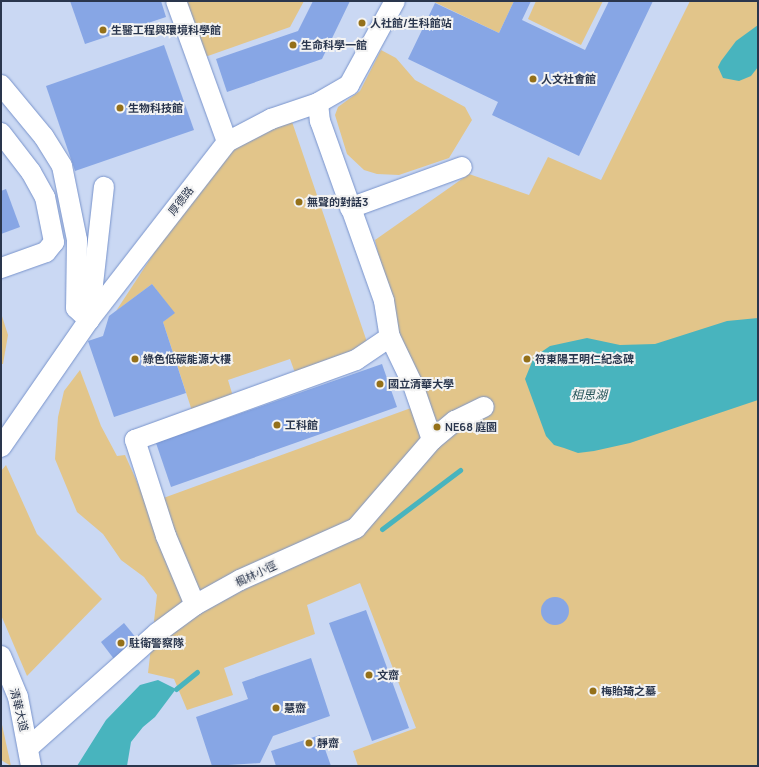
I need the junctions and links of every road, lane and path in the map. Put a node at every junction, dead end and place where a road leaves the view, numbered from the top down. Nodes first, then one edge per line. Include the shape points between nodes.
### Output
1 (176, 1) edge
2 (395, 1) edge
3 (1, 85) edge
4 (318, 103) junction
5 (1, 133) edge
6 (227, 142) junction
7 (462, 167) dead end
8 (104, 187) dead end
9 (350, 208) junction
10 (1, 268) edge
11 (89, 320) junction
12 (390, 337) junction
13 (484, 407) dead end
14 (432, 440) junction
15 (1, 447) edge
16 (195, 605) junction
17 (1, 656) edge
18 (30, 757) edge

1 - 6 lane
2 - 4 lane, 厚德路 via 349,85
3 - 11 lane via 44,137 62,166 77,240 76,308
4 - 6 lane, 厚德路 via 271,119
4 - 9 lane via 320,121
5 - 10 lane via 31,172 46,197 54,242 46,252
6 - 11 lane, 厚德路 via 110,305
7 - 9 lane
8 - 11 lane
9 - 12 lane via 384,301
11 - 15 lane, 厚德路
12 - 14 lane via 413,385
12 - 16 lane via 356,360 135,440 166,536
13 - 14 lane, 楓林小徑 via 454,421
14 - 16 lane, 楓林小徑 via 356,528 240,580
16 - 18 lane, 楓林小徑 via 157,633
17 - 18 lane, 清華大道 via 18,697

